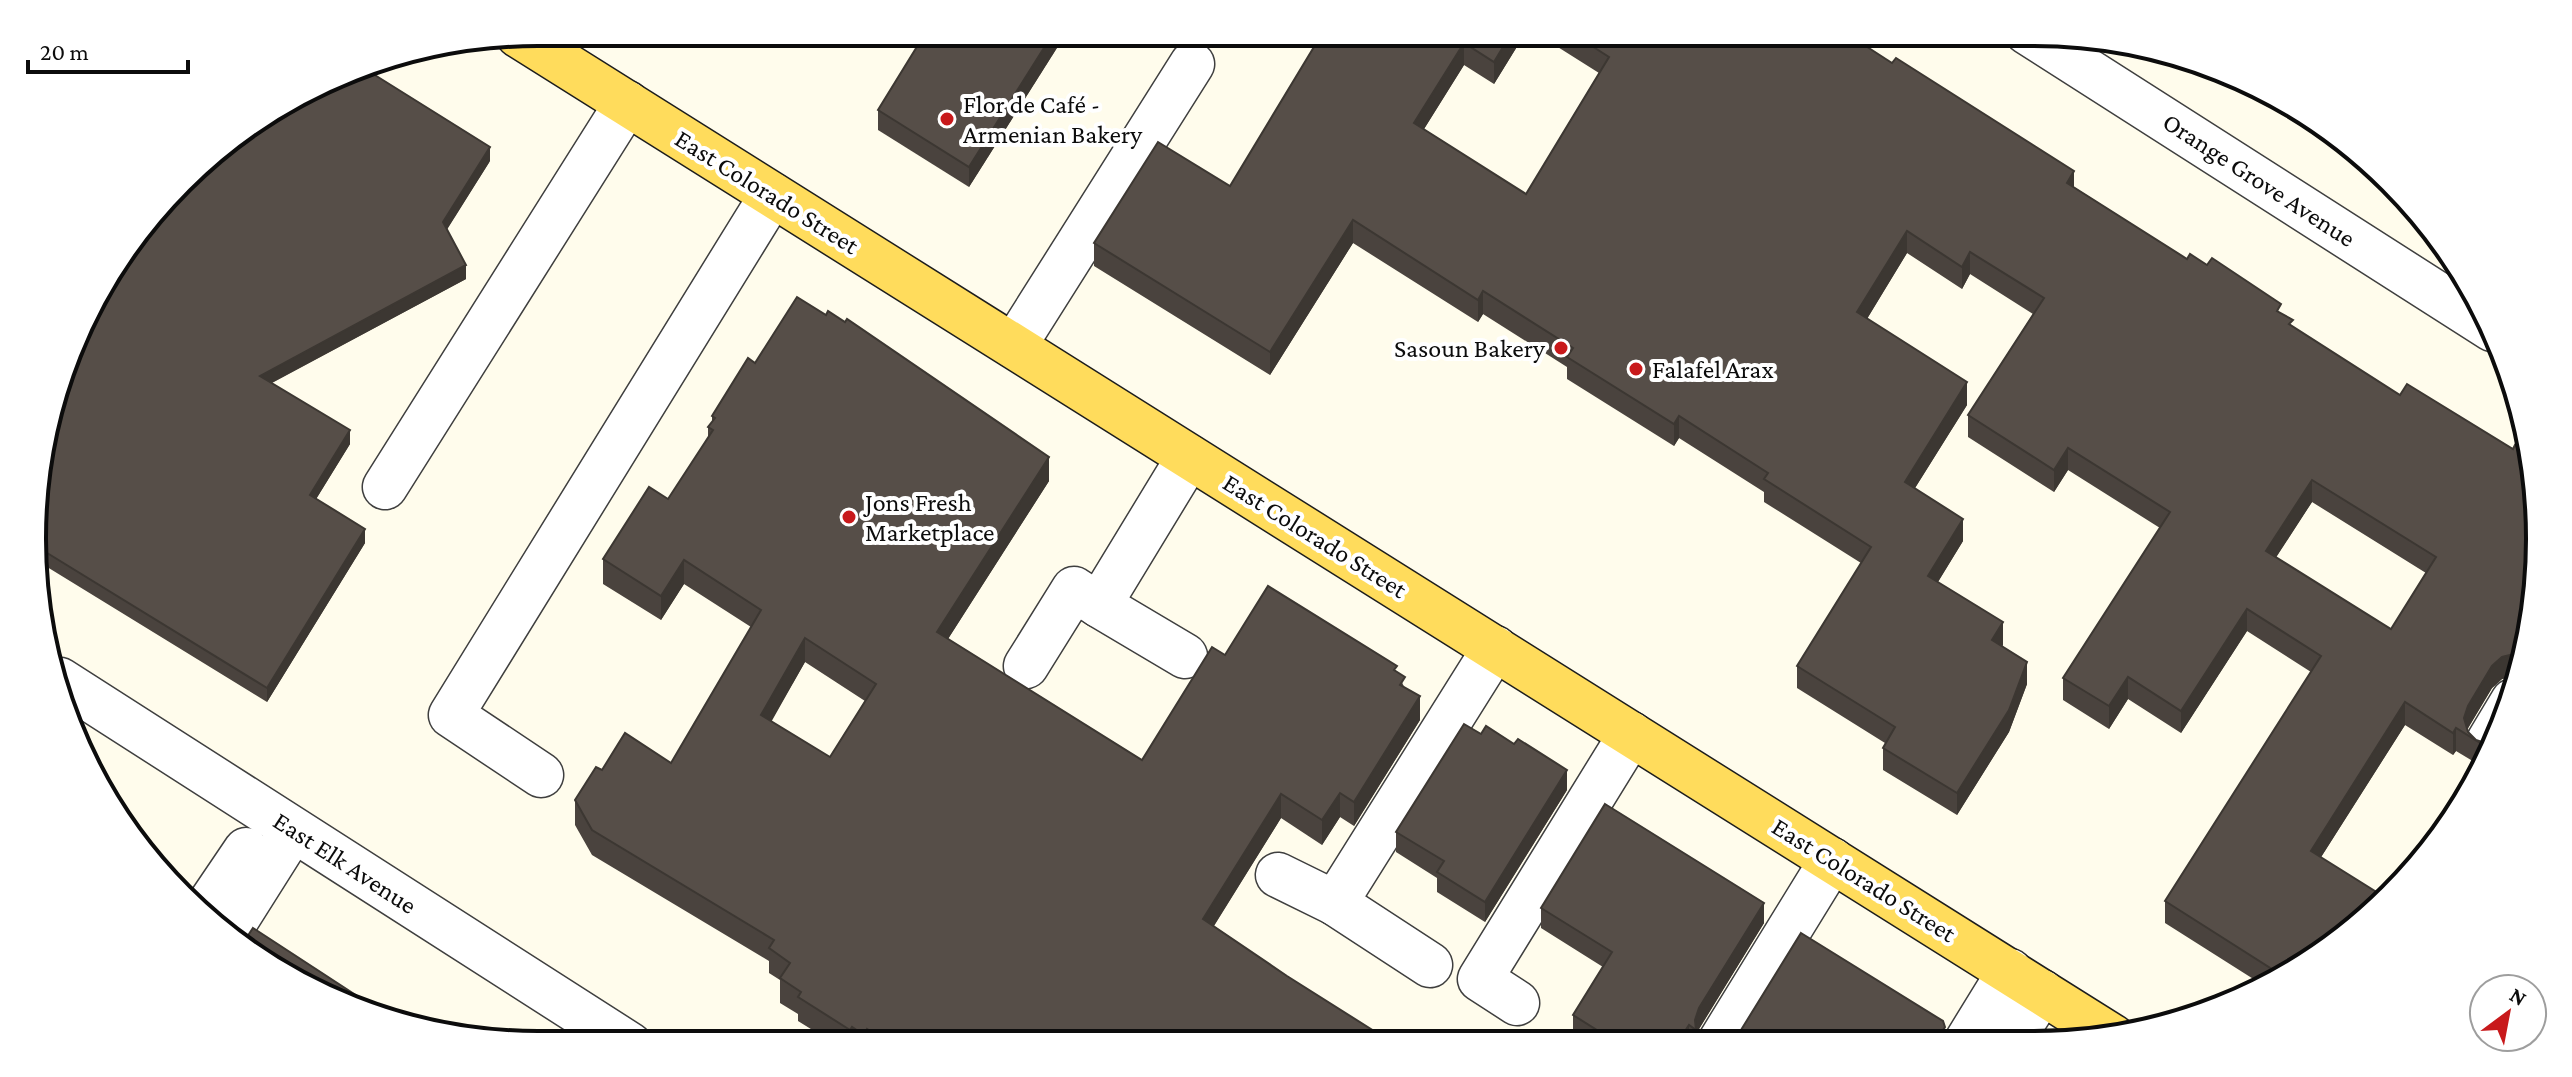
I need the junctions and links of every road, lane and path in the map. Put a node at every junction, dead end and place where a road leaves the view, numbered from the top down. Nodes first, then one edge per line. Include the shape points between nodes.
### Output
1 (536, 46) edge
2 (2050, 46) edge
3 (1192, 64) dead end
4 (627, 103) junction
5 (772, 195) junction
6 (2473, 317) edge
7 (1014, 346) junction
8 (1189, 457) junction
9 (385, 487) dead end
10 (1099, 605) junction
11 (1495, 648) junction
12 (1185, 656) dead end
13 (1026, 666) dead end
14 (69, 686) edge
15 (1631, 734) junction
16 (541, 775) dead end
17 (281, 822) junction
18 (1832, 860) junction
19 (1278, 875) dead end
20 (1335, 903) junction
21 (210, 905) edge
22 (232, 923) edge
23 (1430, 965) dead end
24 (2026, 982) junction
25 (1517, 1003) dead end
26 (2097, 1027) edge
27 (608, 1031) edge
28 (1727, 1031) edge
29 (1977, 1031) edge
30 (2014, 1031) edge

1 - 4 main road, East Colorado Street
2 - 6 street, Orange Grove Avenue
3 - 7 street
4 - 5 main road, East Colorado Street
4 - 9 street
5 - 7 main road, East Colorado Street
5 - 16 street via 451,715
7 - 8 main road, East Colorado Street
8 - 10 street
8 - 11 main road, East Colorado Street
10 - 12 street
10 - 13 street via 1074,589
11 - 15 main road, East Colorado Street
11 - 20 street
14 - 17 street, East Elk Avenue
15 - 18 main road, East Colorado Street
15 - 25 street via 1480,979
17 - 21 street
17 - 22 street
17 - 27 street, East Elk Avenue
18 - 24 main road, East Colorado Street
18 - 28 street
19 - 20 street
20 - 23 street
24 - 26 main road, East Colorado Street
24 - 29 street
24 - 30 street

